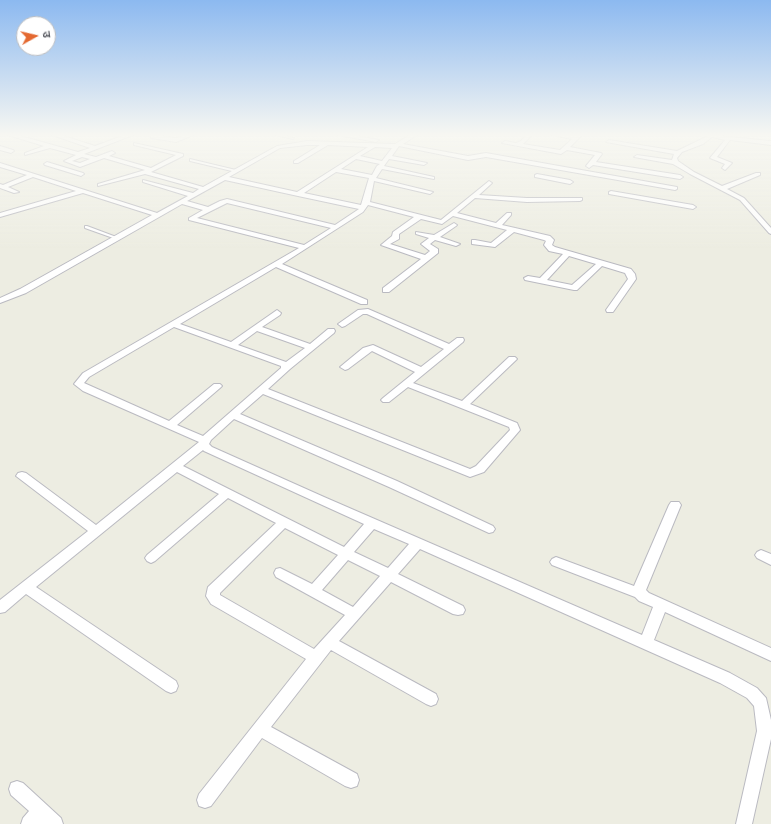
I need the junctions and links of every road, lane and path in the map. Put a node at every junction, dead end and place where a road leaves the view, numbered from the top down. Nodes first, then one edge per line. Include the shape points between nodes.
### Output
1 (28, 173) edge
2 (139, 173) edge
3 (149, 173) edge
4 (232, 173) edge
5 (331, 173) edge
6 (352, 173) edge
7 (375, 173) edge
8 (418, 173) edge
9 (559, 173) edge
10 (589, 173) edge
11 (658, 173) edge
12 (693, 173) edge
13 (758, 174) dead end
14 (33, 175) junction
15 (52, 176) dead end
16 (537, 176) dead end
17 (680, 177) dead end
18 (224, 178) junction
19 (372, 178) junction
20 (432, 178) dead end
21 (45, 179) junction
22 (555, 180) junction
23 (145, 181) dead end
24 (570, 182) dead end
25 (489, 183) dead end
26 (100, 185) dead end
27 (2, 187) edge
28 (675, 188) dead end
29 (723, 188) junction
30 (204, 189) junction
31 (84, 191) junction
32 (649, 191) junction
33 (16, 192) dead end
34 (430, 192) dead end
35 (611, 193) dead end
36 (298, 194) junction
37 (193, 195) junction
38 (474, 196) junction
39 (580, 199) dead end
40 (182, 202) junction
41 (365, 206) junction
42 (693, 207) dead end
43 (209, 209) junction
44 (452, 214) junction
45 (509, 214) dead end
46 (0, 215) edge
47 (158, 215) junction
48 (419, 217) junction
49 (454, 225) dead end
50 (86, 226) dead end
51 (497, 226) junction
52 (338, 227) junction
53 (512, 230) junction
54 (771, 232) edge
55 (418, 233) dead end
56 (117, 238) junction
57 (435, 238) junction
58 (475, 242) dead end
59 (456, 244) dead end
60 (305, 247) junction
61 (568, 253) junction
62 (427, 258) junction
63 (601, 263) junction
64 (276, 264) junction
65 (528, 278) dead end
66 (542, 281) junction
67 (386, 290) dead end
68 (0, 301) edge
69 (364, 302) dead end
70 (610, 310) dead end
71 (277, 313) dead end
72 (173, 324) junction
73 (342, 324) dead end
74 (256, 328) junction
75 (331, 331) dead end
76 (460, 340) dead end
77 (232, 345) junction
78 (311, 347) junction
79 (450, 348) junction
80 (512, 359) dead end
81 (286, 367) junction
82 (345, 367) dead end
83 (421, 371) junction
84 (406, 383) junction
85 (217, 386) dead end
86 (261, 390) junction
87 (386, 400) dead end
88 (464, 405) junction
89 (233, 415) junction
90 (170, 426) junction
91 (204, 443) junction
92 (176, 467) junction
93 (22, 476) dead end
94 (227, 493) junction
95 (675, 505) dead end
96 (284, 522) junction
97 (372, 523) junction
98 (489, 529) dead end
99 (96, 531) junction
100 (418, 543) junction
101 (346, 553) junction
102 (151, 558) dead end
103 (556, 562) dead end
104 (280, 572) dead end
105 (388, 575) junction
106 (26, 587) junction
107 (314, 591) junction
108 (640, 593) junction
109 (661, 605) junction
110 (0, 608) edge
111 (458, 610) dead end
112 (354, 614) junction
113 (329, 642) junction
114 (646, 643) junction
115 (771, 655) edge
116 (316, 658) junction
117 (171, 686) dead end
118 (431, 699) dead end
119 (260, 729) junction
120 (351, 780) dead end
121 (17, 789) dead end
122 (205, 800) dead end
123 (41, 811) junction
124 (29, 824) edge
125 (56, 824) edge
126 (744, 824) edge

1 - 14 street
2 - 26 street
3 - 30 street
4 - 18 street
5 - 36 street
6 - 19 street
7 - 19 street
8 - 20 street
9 - 22 street
10 - 32 street
11 - 17 street
12 - 29 street
13 - 29 street
14 - 21 street
14 - 27 street
15 - 21 street
16 - 22 street
18 - 30 street
18 - 36 street
19 - 34 street
19 - 41 street
21 - 31 street
22 - 24 street
23 - 37 street
25 - 38 street
27 - 33 street
28 - 32 street
29 - 54 street via 747,203
30 - 37 street
31 - 46 street
31 - 47 street
32 - 35 street
32 - 42 street via 672,207
36 - 41 street
37 - 40 street
38 - 39 street via 527,200
38 - 44 street
40 - 43 street
40 - 47 street
41 - 48 street
41 - 52 street
43 - 52 street via 227,200
43 - 60 street via 191,219
44 - 48 street via 440,222
44 - 51 street
45 - 51 street
47 - 56 street
48 - 62 street via 395,233 396,237 385,245
49 - 57 street
50 - 56 lane
51 - 53 street
52 - 60 street
53 - 58 street via 492,245
53 - 61 street via 547,238 550,242 549,247
55 - 57 street
56 - 68 street via 23,291
57 - 59 street
57 - 62 street via 425,244 435,251
60 - 64 street
61 - 63 street
61 - 66 street
62 - 67 street
63 - 66 street via 574,288
63 - 70 street via 628,271 633,277
64 - 69 street
64 - 72 street
65 - 66 street
71 - 74 street
72 - 77 street
72 - 90 street via 86,375 79,384
73 - 79 street via 361,312 368,311
74 - 77 street
74 - 78 street
75 - 78 street
76 - 79 street
77 - 81 street via 284,363
78 - 81 street
79 - 83 street
80 - 88 street
81 - 86 street
82 - 83 street via 366,350 373,348
83 - 84 street
84 - 87 street
84 - 88 street
85 - 90 street
86 - 88 street via 470,473 480,469 515,428 509,423
86 - 89 street
89 - 91 street
89 - 98 street via 393,484
90 - 91 street
91 - 92 street
91 - 97 street via 208,449
92 - 94 street
92 - 99 street
93 - 99 street
94 - 96 street
94 - 102 street
95 - 108 street via 639,590
96 - 101 street
96 - 116 street via 212,591 213,596
97 - 100 street
97 - 101 street
99 - 106 street
100 - 105 street
100 - 114 street
101 - 105 street
101 - 107 street
103 - 108 street
104 - 107 street
105 - 111 street
105 - 112 street
106 - 110 street
106 - 117 street
107 - 112 street
108 - 109 street
109 - 114 street
109 - 115 street
112 - 113 street
113 - 116 street
113 - 118 street
114 - 126 street via 725,678 752,693 761,703 765,731
116 - 119 street
119 - 120 street
119 - 122 street
121 - 123 street
123 - 124 street
123 - 125 street

